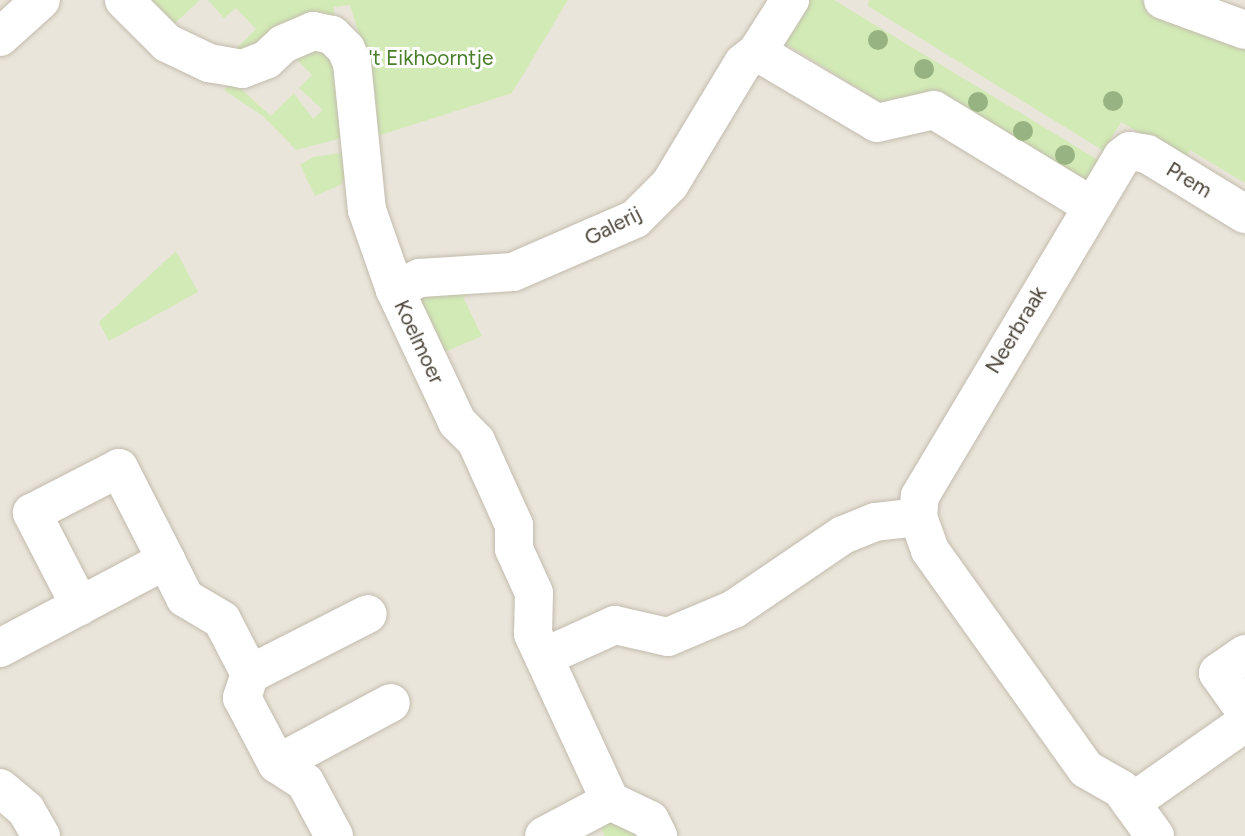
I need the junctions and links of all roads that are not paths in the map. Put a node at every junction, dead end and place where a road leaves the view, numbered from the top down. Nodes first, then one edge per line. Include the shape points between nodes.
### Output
1 (41, 0) edge
2 (124, 0) edge
3 (790, 0) edge
4 (1163, 0) edge
5 (1245, 30) edge
6 (0, 37) edge
7 (757, 52) junction
8 (1130, 151) joint
9 (1090, 205) junction
10 (1245, 214) edge
11 (395, 290) junction
12 (918, 517) junction
13 (166, 560) junction
14 (80, 606) junction
15 (368, 614) dead end
16 (0, 648) edge
17 (1245, 654) edge
18 (544, 657) junction
19 (250, 674) junction
20 (391, 703) dead end
21 (1245, 711) edge
22 (1245, 723) edge
23 (277, 764) junction
24 (0, 788) edge
25 (610, 801) junction
26 (1131, 803) junction
27 (41, 836) edge
28 (334, 836) edge
29 (544, 836) edge
30 (658, 836) edge
31 (1156, 836) edge

1 - 6 street
2 - 11 street, Koelmoer via 167,43 209,63 242,69 313,31 339,40 352,63 367,210
3 - 7 street, Galerij
4 - 5 street
7 - 9 street via 877,123 934,110
7 - 11 street, Galerij via 743,63 670,184 635,219 513,272 420,278
8 - 9 street, Neerbraak via 1114,165
8 - 10 street, Prem via 1147,155
9 - 12 street, Neerbraak via 930,473 920,496
11 - 18 street, Koelmoer via 457,422 475,441 514,525 514,549 534,593 533,634
12 - 18 street via 875,522 843,535 734,609 668,636 615,625
12 - 26 street via 930,550 1086,769 1121,789
13 - 14 street
13 - 14 street via 119,468 32,513
13 - 19 street via 186,598 222,621
14 - 16 street
15 - 19 street
17 - 21 street via 1218,673
18 - 25 street, Koelmoer
19 - 23 street via 242,698
20 - 23 street
22 - 26 street
23 - 28 street via 305,782
24 - 27 street via 26,810
25 - 29 street
25 - 30 street via 650,820
26 - 31 street

